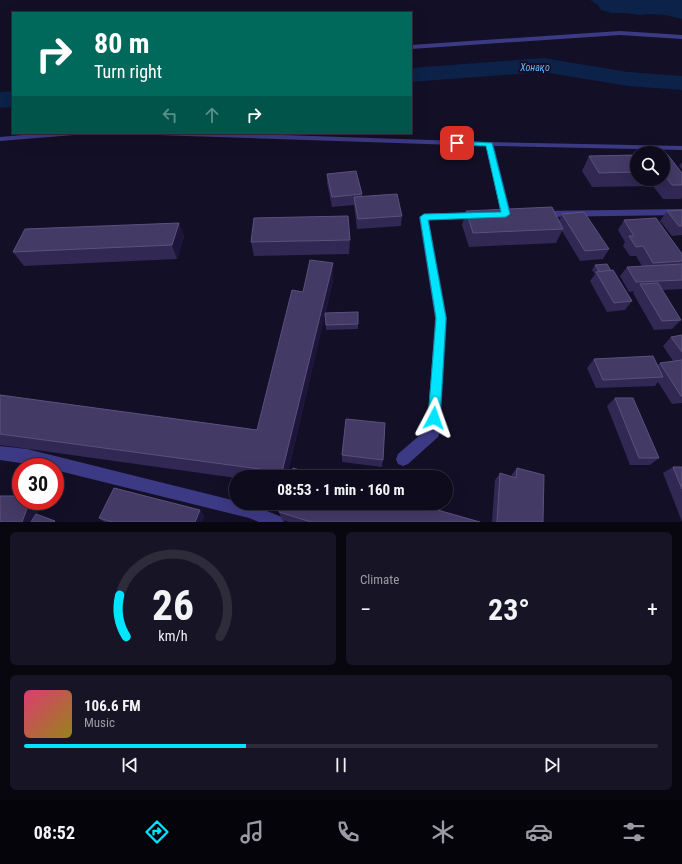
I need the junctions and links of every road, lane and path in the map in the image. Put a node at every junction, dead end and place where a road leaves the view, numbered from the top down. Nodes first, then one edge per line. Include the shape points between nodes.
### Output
1 (682, 37) edge
2 (412, 47) edge
3 (62, 134) edge
4 (186, 134) edge
5 (0, 139) edge
6 (489, 144) junction
7 (682, 148) edge
8 (682, 212) edge
9 (536, 214) edge
10 (0, 453) edge
11 (403, 459) dead end
12 (277, 522) edge

1 - 2 street via 620,33
3 - 5 street
4 - 6 street
6 - 7 street
6 - 11 street via 502,214 424,217 441,318 433,432
8 - 9 street
10 - 12 street via 27,456 242,509

